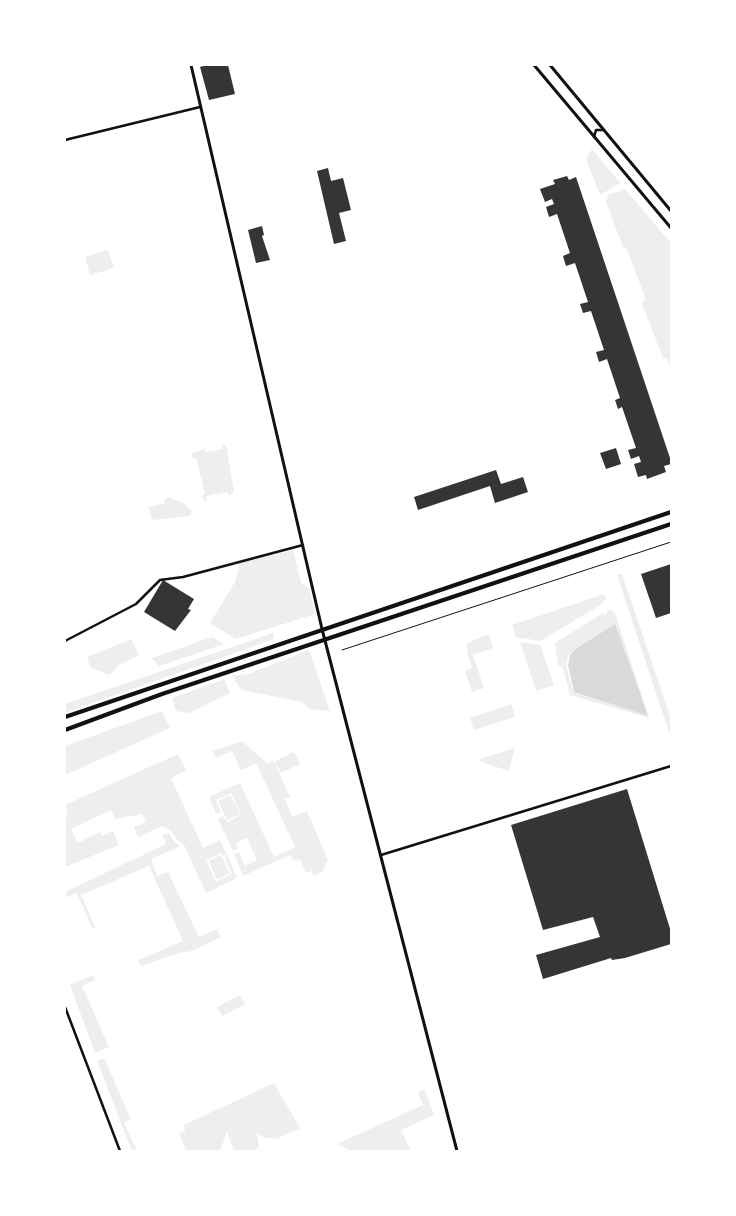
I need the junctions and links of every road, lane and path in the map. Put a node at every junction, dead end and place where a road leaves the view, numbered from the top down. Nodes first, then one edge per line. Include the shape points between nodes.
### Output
1 (191, 65) edge
2 (534, 65) edge
3 (550, 65) edge
4 (200, 107) junction
5 (603, 130) junction
6 (594, 138) junction
7 (65, 140) edge
8 (671, 211) edge
9 (671, 228) edge
10 (671, 512) edge
11 (671, 524) edge
12 (671, 542) edge
13 (303, 545) junction
14 (322, 629) junction
15 (325, 639) junction
16 (65, 641) edge
17 (342, 650) dead end
18 (65, 717) edge
19 (65, 730) edge
20 (671, 766) edge
21 (380, 855) junction
22 (65, 1007) edge
23 (120, 1151) edge
24 (457, 1151) edge

1 - 4 street
2 - 6 street
3 - 5 street
4 - 7 street
4 - 13 street
5 - 6 street via 596,130
5 - 8 street
6 - 9 street
10 - 14 main road
11 - 15 main road
12 - 17 path
13 - 14 street
13 - 16 street via 183,577 160,580 136,604
14 - 15 street
14 - 18 main road
15 - 19 main road
15 - 21 street
20 - 21 street
21 - 24 street
22 - 23 street

